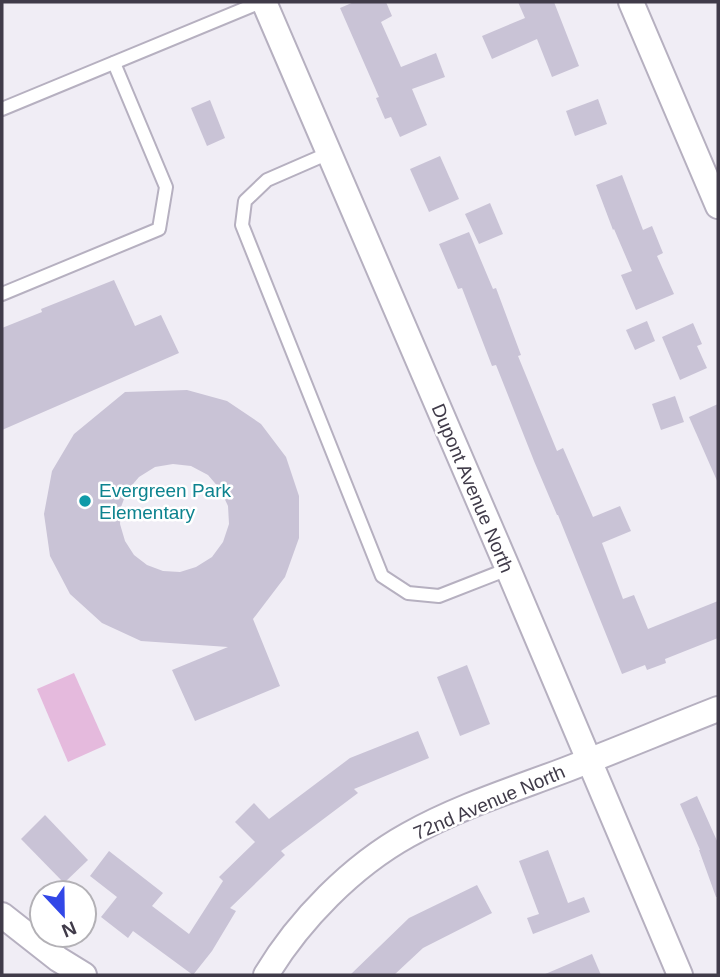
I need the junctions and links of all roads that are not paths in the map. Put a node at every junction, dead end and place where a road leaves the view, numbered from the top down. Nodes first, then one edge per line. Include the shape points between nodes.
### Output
1 (262, 2) edge
2 (631, 2) edge
3 (114, 63) junction
4 (2, 109) edge
5 (329, 153) junction
6 (718, 206) edge
7 (2, 294) edge
8 (508, 569) junction
9 (718, 709) edge
10 (589, 761) junction
11 (2, 915) edge
12 (84, 975) edge
13 (266, 975) edge
14 (680, 975) edge

1 - 3 lane
1 - 5 street, Dupont Avenue North
2 - 6 street
3 - 4 lane
3 - 7 lane via 166,187 159,229
5 - 8 street, Dupont Avenue North
5 - 8 lane via 267,180 245,201 243,225 382,576 408,593 439,596
8 - 10 street, Dupont Avenue North
9 - 10 street, 72nd Avenue North
10 - 13 street, 72nd Avenue North via 407,835 357,870 314,910
10 - 14 street, Dupont Avenue North
11 - 12 street

